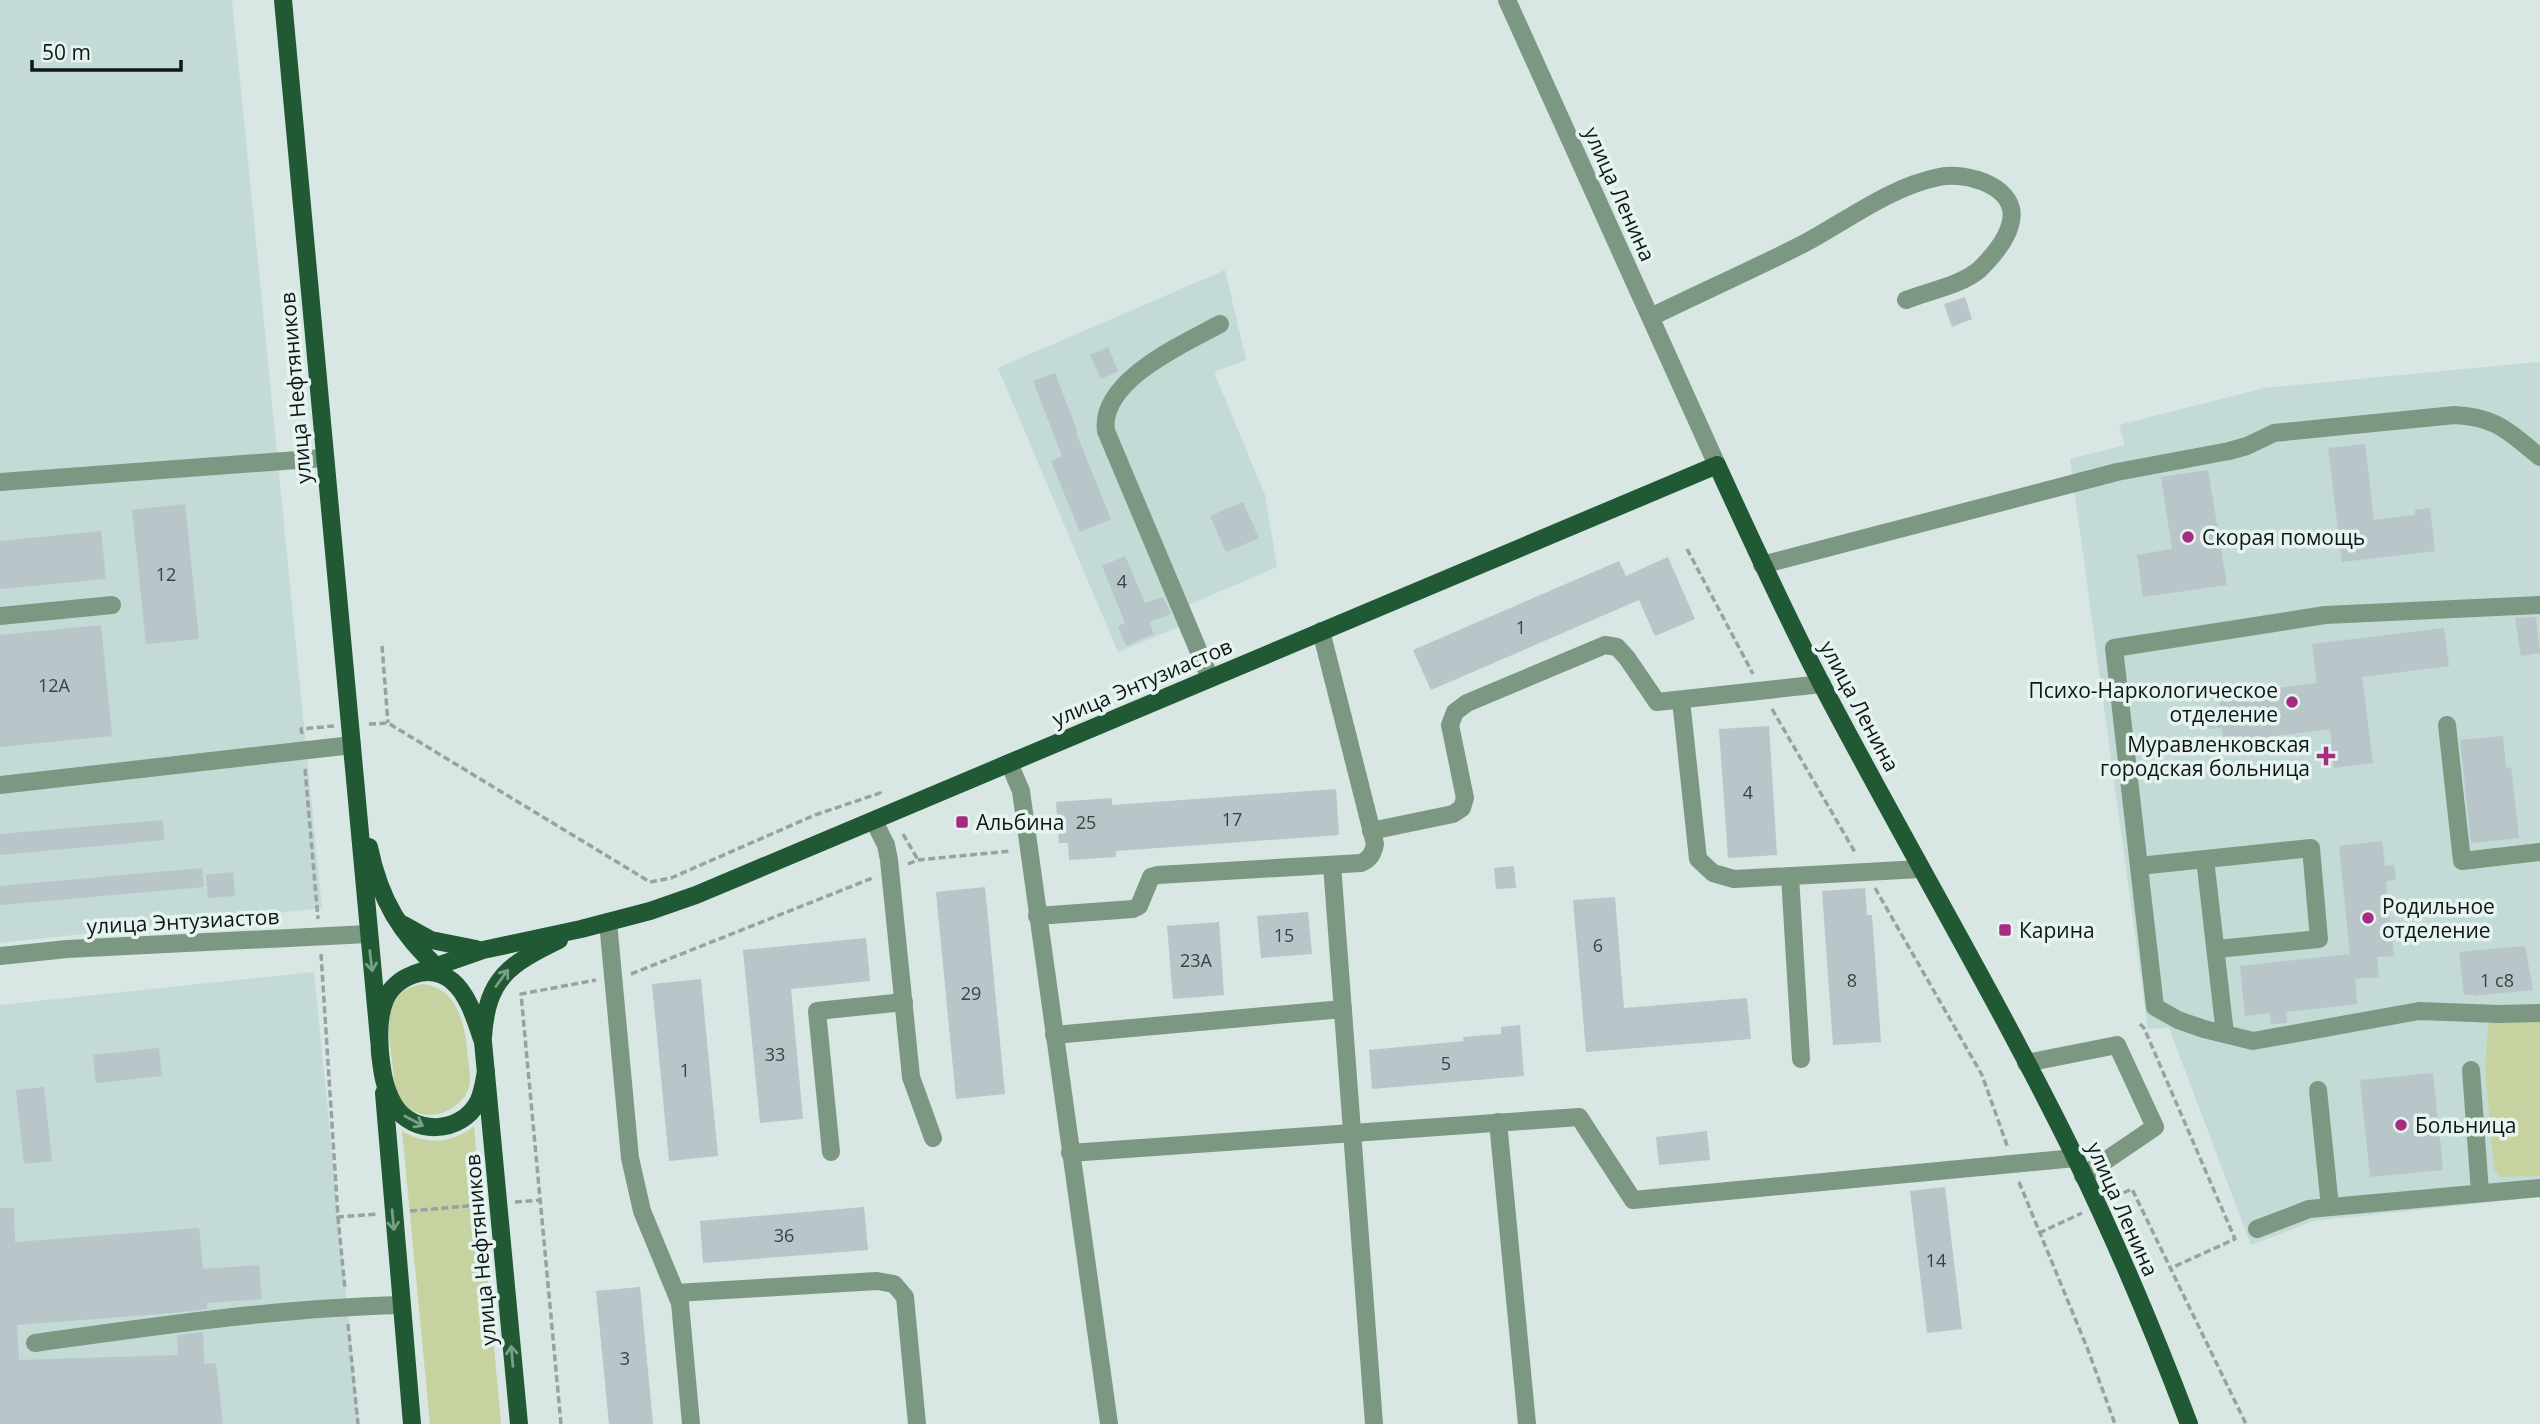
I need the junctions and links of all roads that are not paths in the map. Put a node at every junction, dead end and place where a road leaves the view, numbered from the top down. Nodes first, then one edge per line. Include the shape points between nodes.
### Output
1 (283, 0) edge
2 (1507, 0) edge
3 (1906, 300) dead end
4 (1651, 317) junction
5 (1220, 324) dead end
6 (2540, 457) edge
7 (324, 458) junction
8 (1717, 465) junction
9 (0, 482) edge
10 (1762, 565) junction
11 (112, 605) dead end
12 (2540, 605) edge
13 (0, 615) edge
14 (1321, 631) junction
15 (1210, 678) junction
16 (1822, 684) junction
17 (1681, 700) junction
18 (2447, 725) dead end
19 (352, 745) junction
20 (1009, 763) junction
21 (355, 771) junction
22 (0, 785) edge
23 (874, 821) junction
24 (1371, 831) junction
25 (2540, 852) edge
26 (2205, 859) junction
27 (1332, 865) junction
28 (2139, 866) junction
29 (1921, 869) junction
30 (1790, 876) junction
31 (1037, 916) junction
32 (394, 918) junction
33 (608, 922) junction
34 (581, 929) junction
35 (368, 934) junction
36 (2217, 949) junction
37 (483, 950) junction
38 (0, 956) edge
39 (436, 965) junction
40 (414, 974) junction
41 (451, 979) junction
42 (904, 1002) junction
43 (1343, 1009) junction
44 (2540, 1013) edge
45 (2225, 1034) junction
46 (1054, 1035) junction
47 (379, 1039) junction
48 (483, 1042) junction
49 (1801, 1059) dead end
50 (2026, 1063) junction
51 (2471, 1070) dead end
52 (485, 1071) junction
53 (383, 1079) junction
54 (2318, 1090) dead end
55 (1498, 1122) junction
56 (1352, 1132) junction
57 (933, 1138) dead end
58 (831, 1152) dead end
59 (1070, 1153) junction
60 (2075, 1158) junction
61 (2083, 1176) junction
62 (2540, 1188) edge
63 (2480, 1192) junction
64 (2330, 1207) junction
65 (2257, 1228) dead end
66 (676, 1293) junction
67 (401, 1306) junction
68 (35, 1343) dead end
69 (412, 1424) edge
70 (519, 1424) edge
71 (691, 1424) edge
72 (917, 1424) edge
73 (1109, 1424) edge
74 (1374, 1424) edge
75 (1527, 1424) edge
76 (2189, 1424) edge

1 - 7 main road, улица Нефтяников
2 - 4 street, улица Ленина
3 - 4 street via 1966,278 2004,239 2011,223 2010,208 1991,185 1958,176 1907,187
4 - 8 street, улица Ленина
5 - 15 street via 1144,368 1115,398 1104,419
6 - 10 street via 2490,420 2475,416 2274,433 2230,451 2116,472
7 - 9 street
7 - 19 main road, улица Нефтяников
8 - 10 main road, улица Ленина
8 - 14 main road, улица Энтузиастов
10 - 16 main road, улица Ленина
11 - 13 street
12 - 28 street via 2325,615 2114,648
14 - 15 main road, улица Энтузиастов
14 - 24 street
15 - 20 main road, улица Энтузиастов
16 - 17 street
16 - 29 main road, улица Ленина
17 - 24 street via 1657,702 1618,647 1605,645 1467,703 1455,712 1450,725 1465,798 1462,808 1453,814
17 - 30 street via 1698,859 1713,873 1734,878
18 - 25 street via 2462,861
19 - 21 main road, улица Нефтяников
19 - 22 street
20 - 23 main road, улица Энтузиастов
20 - 31 street via 1021,791
21 - 32 main road, улица Нефтяников via 371,855
21 - 35 main road, улица Нефтяников
23 - 33 main road, улица Энтузиастов via 696,895
23 - 42 street via 886,845
24 - 27 street via 1375,844 1369,859
26 - 28 street
26 - 36 street
26 - 36 street via 2311,848 2319,939
27 - 31 street via 1158,875 1151,877 1139,906 1133,909
27 - 43 street
28 - 45 street via 2155,1007 2178,1020
29 - 30 street
29 - 50 main road, улица Ленина
30 - 49 street
31 - 46 street
32 - 37 main road via 431,940
32 - 39 main road, улица Нефтяников
33 - 34 main road, улица Энтузиастов
33 - 66 street via 630,1158 642,1212
34 - 37 main road, улица Энтузиастов
48 -> 34 main road, улица Энтузиастов via 485,1014 503,975 523,958
35 - 38 street, улица Энтузиастов
35 -> 47 main road, улица Нефтяников
36 - 45 street
37 - 39 main road, улица Энтузиастов
39 - 40 main road, улица Нефтяников
39 - 41 main road, улица Нефтяников
40 - 41 main road
40 - 47 main road, улица Нефтяников via 389,991
41 - 48 main road, улица Нефтяников via 466,999
42 - 57 street via 911,1077
42 - 58 street via 817,1011
43 - 46 street
43 - 56 street
44 - 45 street via 2419,1011 2253,1041
46 - 59 street
47 - 53 main road, улица Нефтяников
48 - 52 main road, улица Нефтяников
50 - 60 main road, улица Ленина
50 - 61 street via 2117,1045 2155,1127
51 - 63 street
53 -> 52 main road, улица Нефтяников via 400,1112 419,1125 441,1128 463,1120 478,1103
70 -> 52 main road, улица Нефтяников
53 -> 67 main road, улица Нефтяников
54 - 64 street
55 - 56 street
55 - 60 street via 1579,1116 1633,1200
55 - 75 street
56 - 59 street
56 - 74 street
59 - 73 street
60 - 61 main road, улица Ленина
61 - 76 main road, улица Ленина
62 - 63 street
63 - 64 street
64 - 65 street via 2309,1209
66 - 71 street
66 - 72 street via 877,1281 894,1284 905,1297
67 - 68 street via 188,1321
67 - 69 main road, улица Нефтяников

